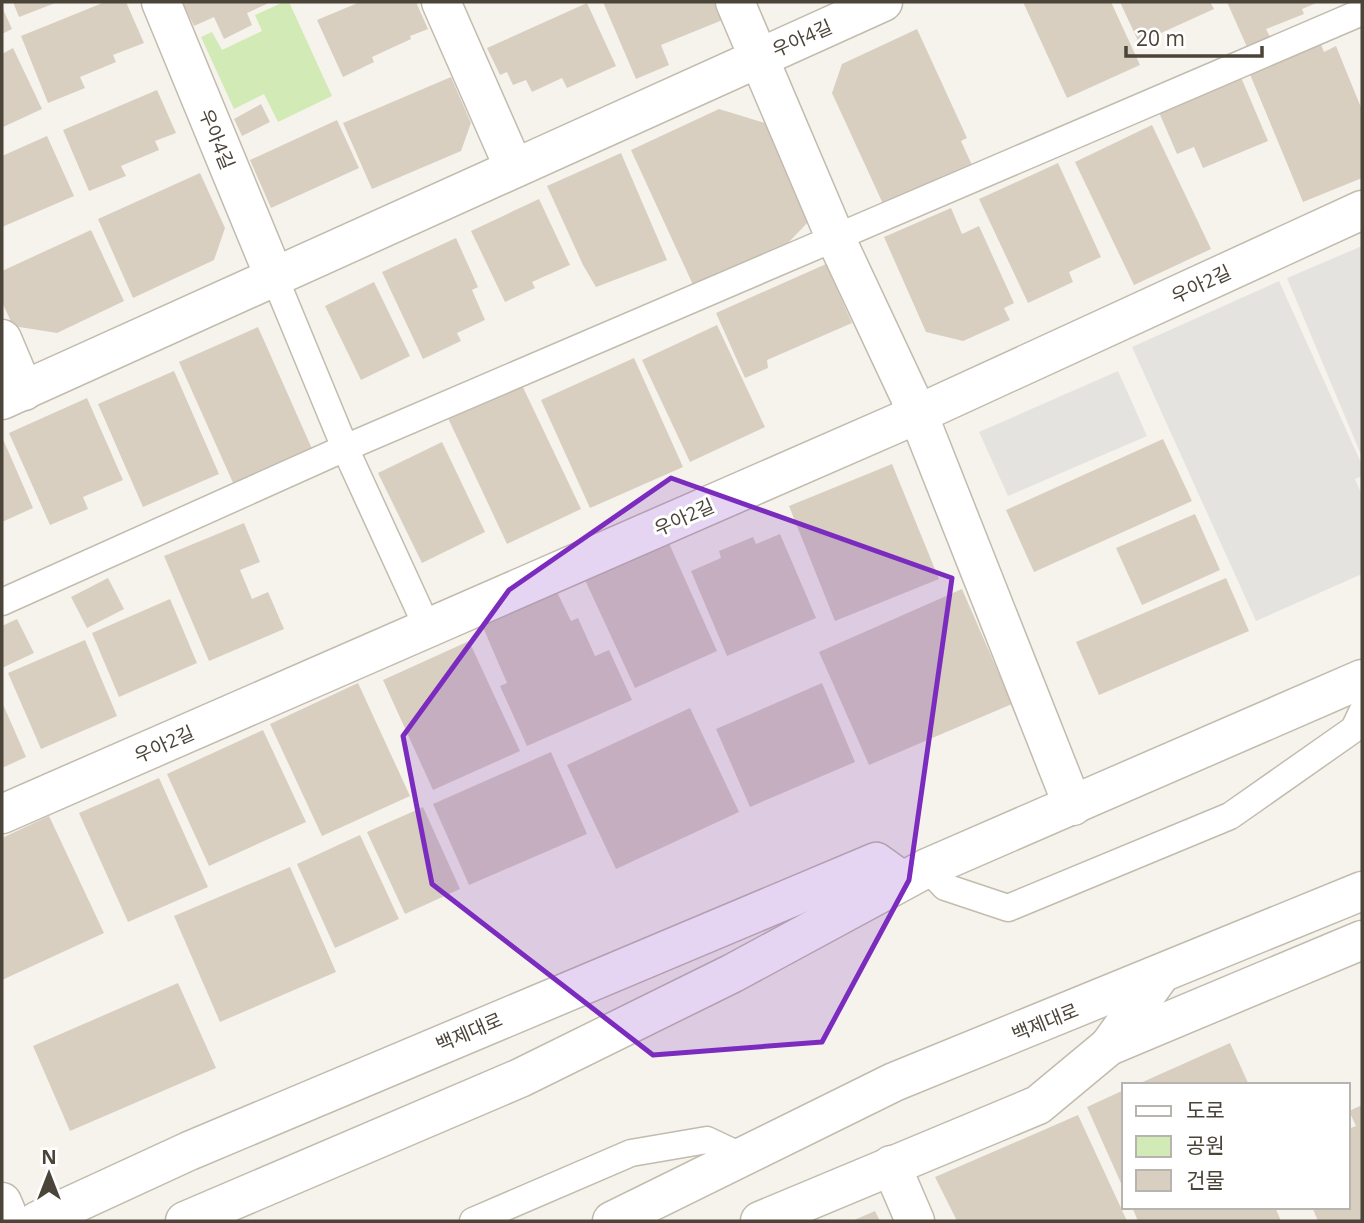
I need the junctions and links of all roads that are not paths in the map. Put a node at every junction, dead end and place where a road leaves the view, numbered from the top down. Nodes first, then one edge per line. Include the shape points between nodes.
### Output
1 (161, 2) edge
2 (441, 2) edge
3 (735, 2) edge
4 (883, 2) edge
5 (1362, 12) edge
6 (759, 58) junction
7 (514, 168) junction
8 (1362, 210) edge
9 (835, 237) junction
10 (274, 275) junction
11 (2, 340) edge
12 (13, 395) edge
13 (918, 414) junction
14 (345, 448) junction
15 (2, 602) edge
16 (428, 629) junction
17 (1362, 679) edge
18 (1362, 712) edge
19 (1073, 806) junction
20 (2, 814) edge
21 (914, 874) junction
22 (1362, 891) edge
23 (1362, 940) edge
24 (1168, 972) junction
25 (1258, 984) junction
26 (1110, 1046) junction
27 (743, 1157) junction
28 (891, 1165) junction
29 (2, 1202) edge
30 (10, 1221) edge
31 (37, 1221) edge
32 (185, 1221) edge
33 (473, 1221) edge
34 (612, 1221) edge
35 (760, 1221) edge
36 (915, 1221) edge

1 - 10 street, 우아4길
2 - 7 street
3 - 6 street, 우아4길
4 - 6 street, 우아4길
5 - 9 lane
6 - 7 street, 우아4길
6 - 9 street
7 - 10 street, 우아4길
8 - 13 street, 우아2길
9 - 13 street
9 - 14 lane
10 - 12 street, 우아4길
10 - 14 lane
11 - 12 street, 우아4길
13 - 16 street, 우아2길
13 - 19 street
14 - 15 lane
14 - 16 lane
16 - 20 street, 우아2길
17 - 19 street
18 - 21 lane via 1354,729 1230,817 1008,908
19 - 21 street
21 - 31 street, 백제대로 via 876,862 189,1151
21 - 32 street via 733,973 520,1078
22 - 24 street, 백제대로
23 - 25 street
24 - 25 street
24 - 26 street
24 - 27 street, 백제대로 via 894,1082
25 - 26 street
26 - 28 street via 1038,1105
27 - 33 lane via 708,1140 631,1153
27 - 34 street, 백제대로
28 - 35 street
28 - 36 street
29 - 30 street

